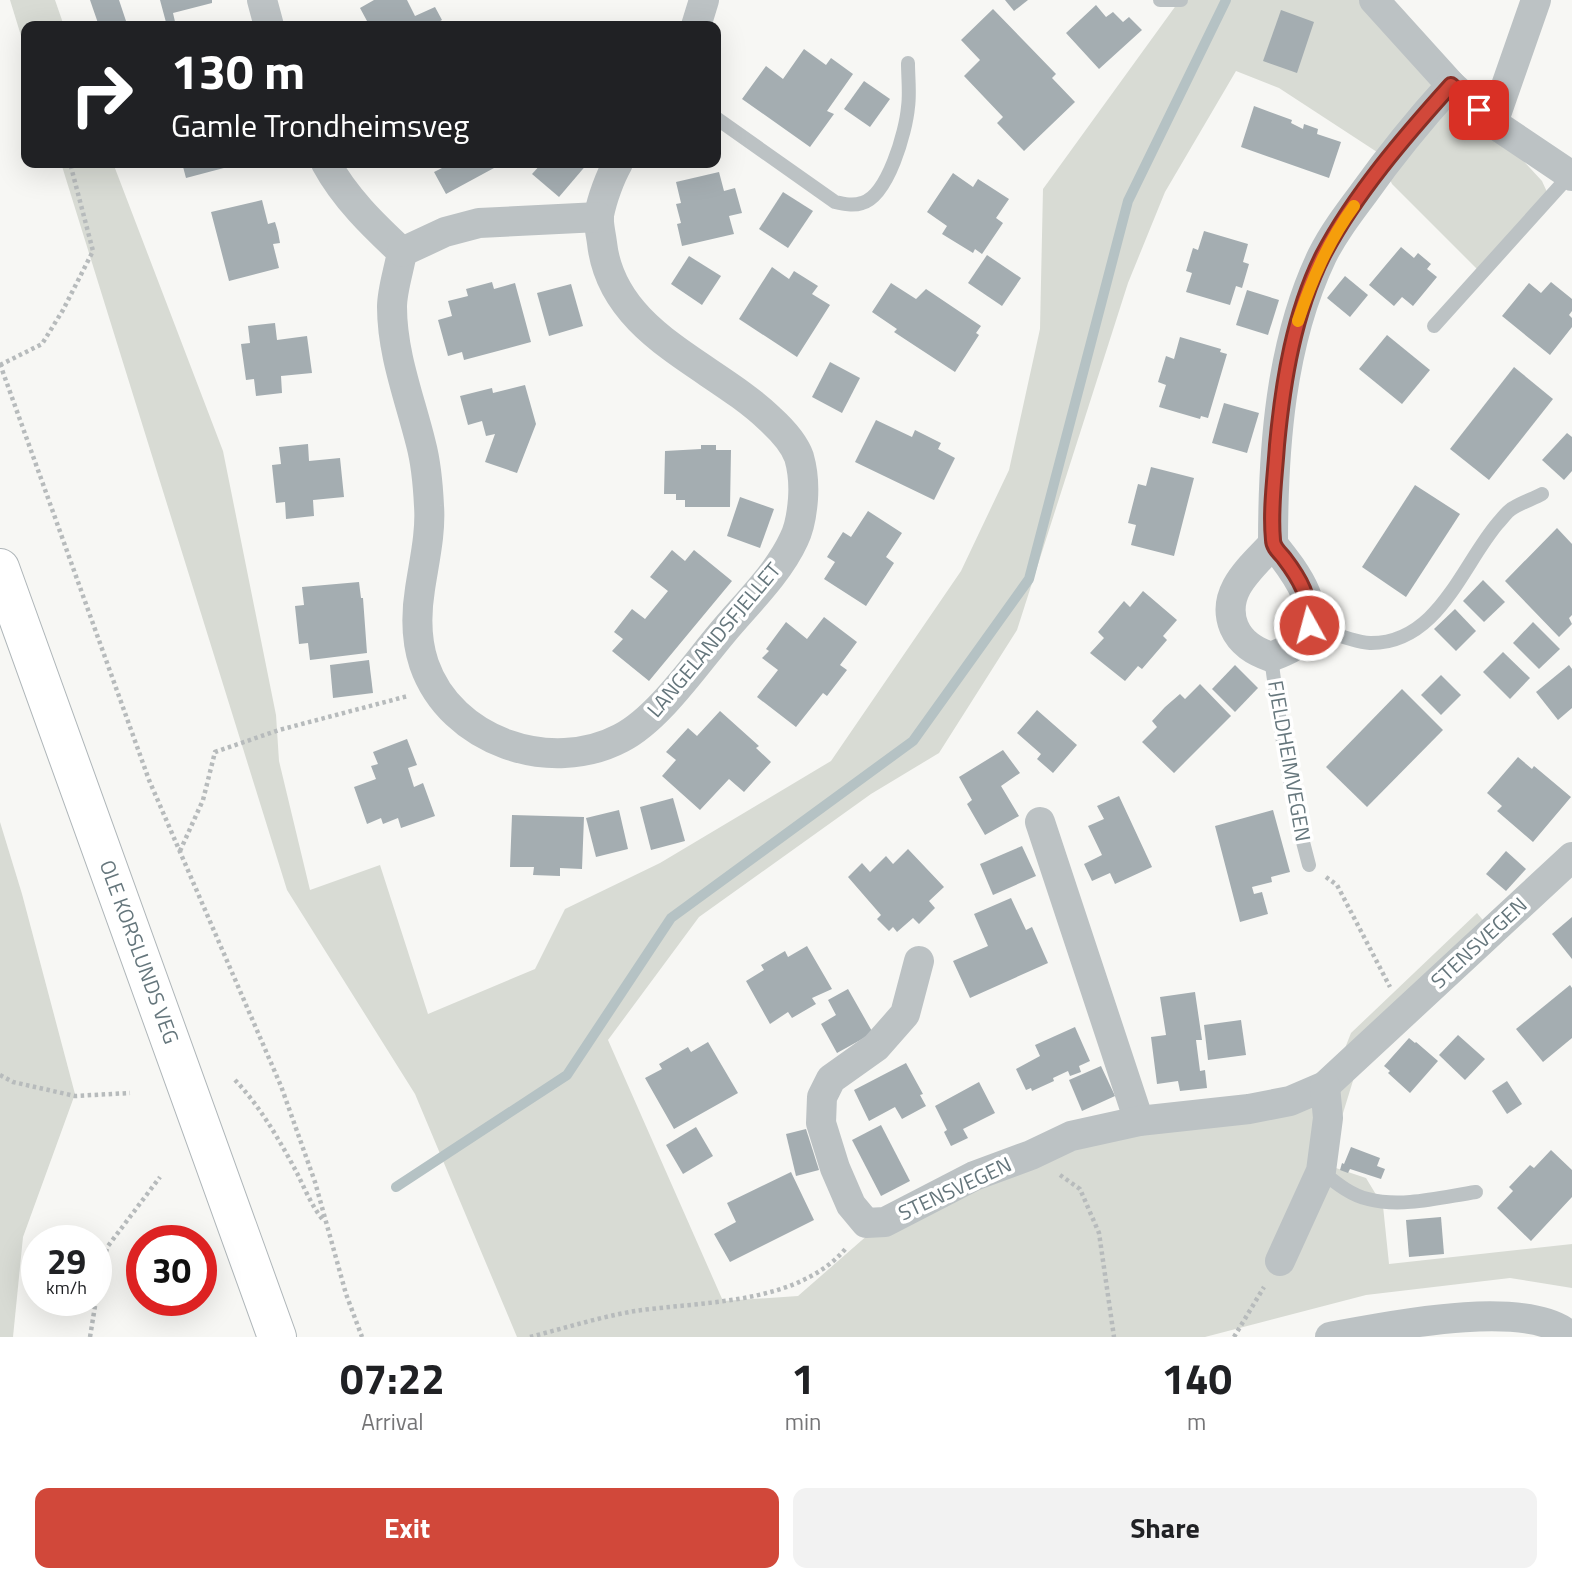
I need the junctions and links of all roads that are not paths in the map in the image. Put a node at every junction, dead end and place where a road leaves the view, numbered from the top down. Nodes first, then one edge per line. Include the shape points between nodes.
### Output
1 (262, 0) edge
2 (704, 0) edge
3 (1160, 0) edge
4 (1181, 0) edge
5 (1374, 0) edge
6 (1536, 0) edge
7 (268, 21) edge
8 (698, 21) edge
9 (908, 63) dead end
10 (1451, 85) junction
11 (721, 122) edge
12 (1493, 123) junction
13 (329, 168) edge
14 (616, 168) edge
15 (1571, 176) edge
16 (599, 216) junction
17 (402, 253) junction
18 (1434, 326) dead end
19 (1542, 494) dead end
20 (1273, 544) junction
21 (0, 568) edge
22 (1309, 625) junction
23 (1271, 657) junction
24 (1040, 822) dead end
25 (1572, 857) edge
26 (1309, 865) road end
27 (919, 961) dead end
28 (1325, 1086) junction
29 (1139, 1121) junction
30 (1321, 1171) junction
31 (1476, 1192) dead end
32 (1280, 1261) road end
33 (277, 1337) edge
34 (1331, 1337) edge
35 (1571, 1337) edge

1 - 7 street
2 - 8 street
3 - 4 lane
5 - 10 street
6 - 12 street
9 - 11 lane via 908,108 896,157 881,187 863,203 835,202
10 - 12 street
10 - 20 street via 1395,149 1336,232 1310,285 1284,387
12 - 15 street
13 - 17 street via 364,217
14 - 16 street, LANGELANDSFJELLET
15 - 18 lane
16 - 17 street via 479,223 445,232
16 - 17 street, LANGELANDSFJELLET via 603,254 618,290 640,321 677,353 754,403 782,430 798,454 804,480 795,538 777,567 652,716 625,737 599,748 568,753 508,746 456,713 435,688 425,666 417,608 430,509 422,449 396,348 392,305
19 - 22 lane via 1511,508 1446,600 1409,632 1368,643
20 - 22 street via 1298,576 1308,598
20 - 23 street, FJELDHEIMVEGEN via 1246,574 1229,603 1241,638
21 - 33 street, OLE KORSLUNDS VEG
22 - 23 street, FJELDHEIMVEGEN via 1299,643
23 - 26 lane, FJELDHEIMVEGEN via 1284,759
24 - 29 street
25 - 28 street, STENSVEGEN
27 - 29 street, STENSVEGEN via 905,1014 876,1047 831,1079 822,1097 821,1123 835,1168 851,1205 866,1223 885,1222 974,1176 1071,1136
28 - 29 street, STENSVEGEN via 1290,1101
28 - 30 street via 1328,1118
30 - 31 lane via 1366,1199 1391,1202
30 - 32 street
34 - 35 street via 1486,1315 1532,1319

